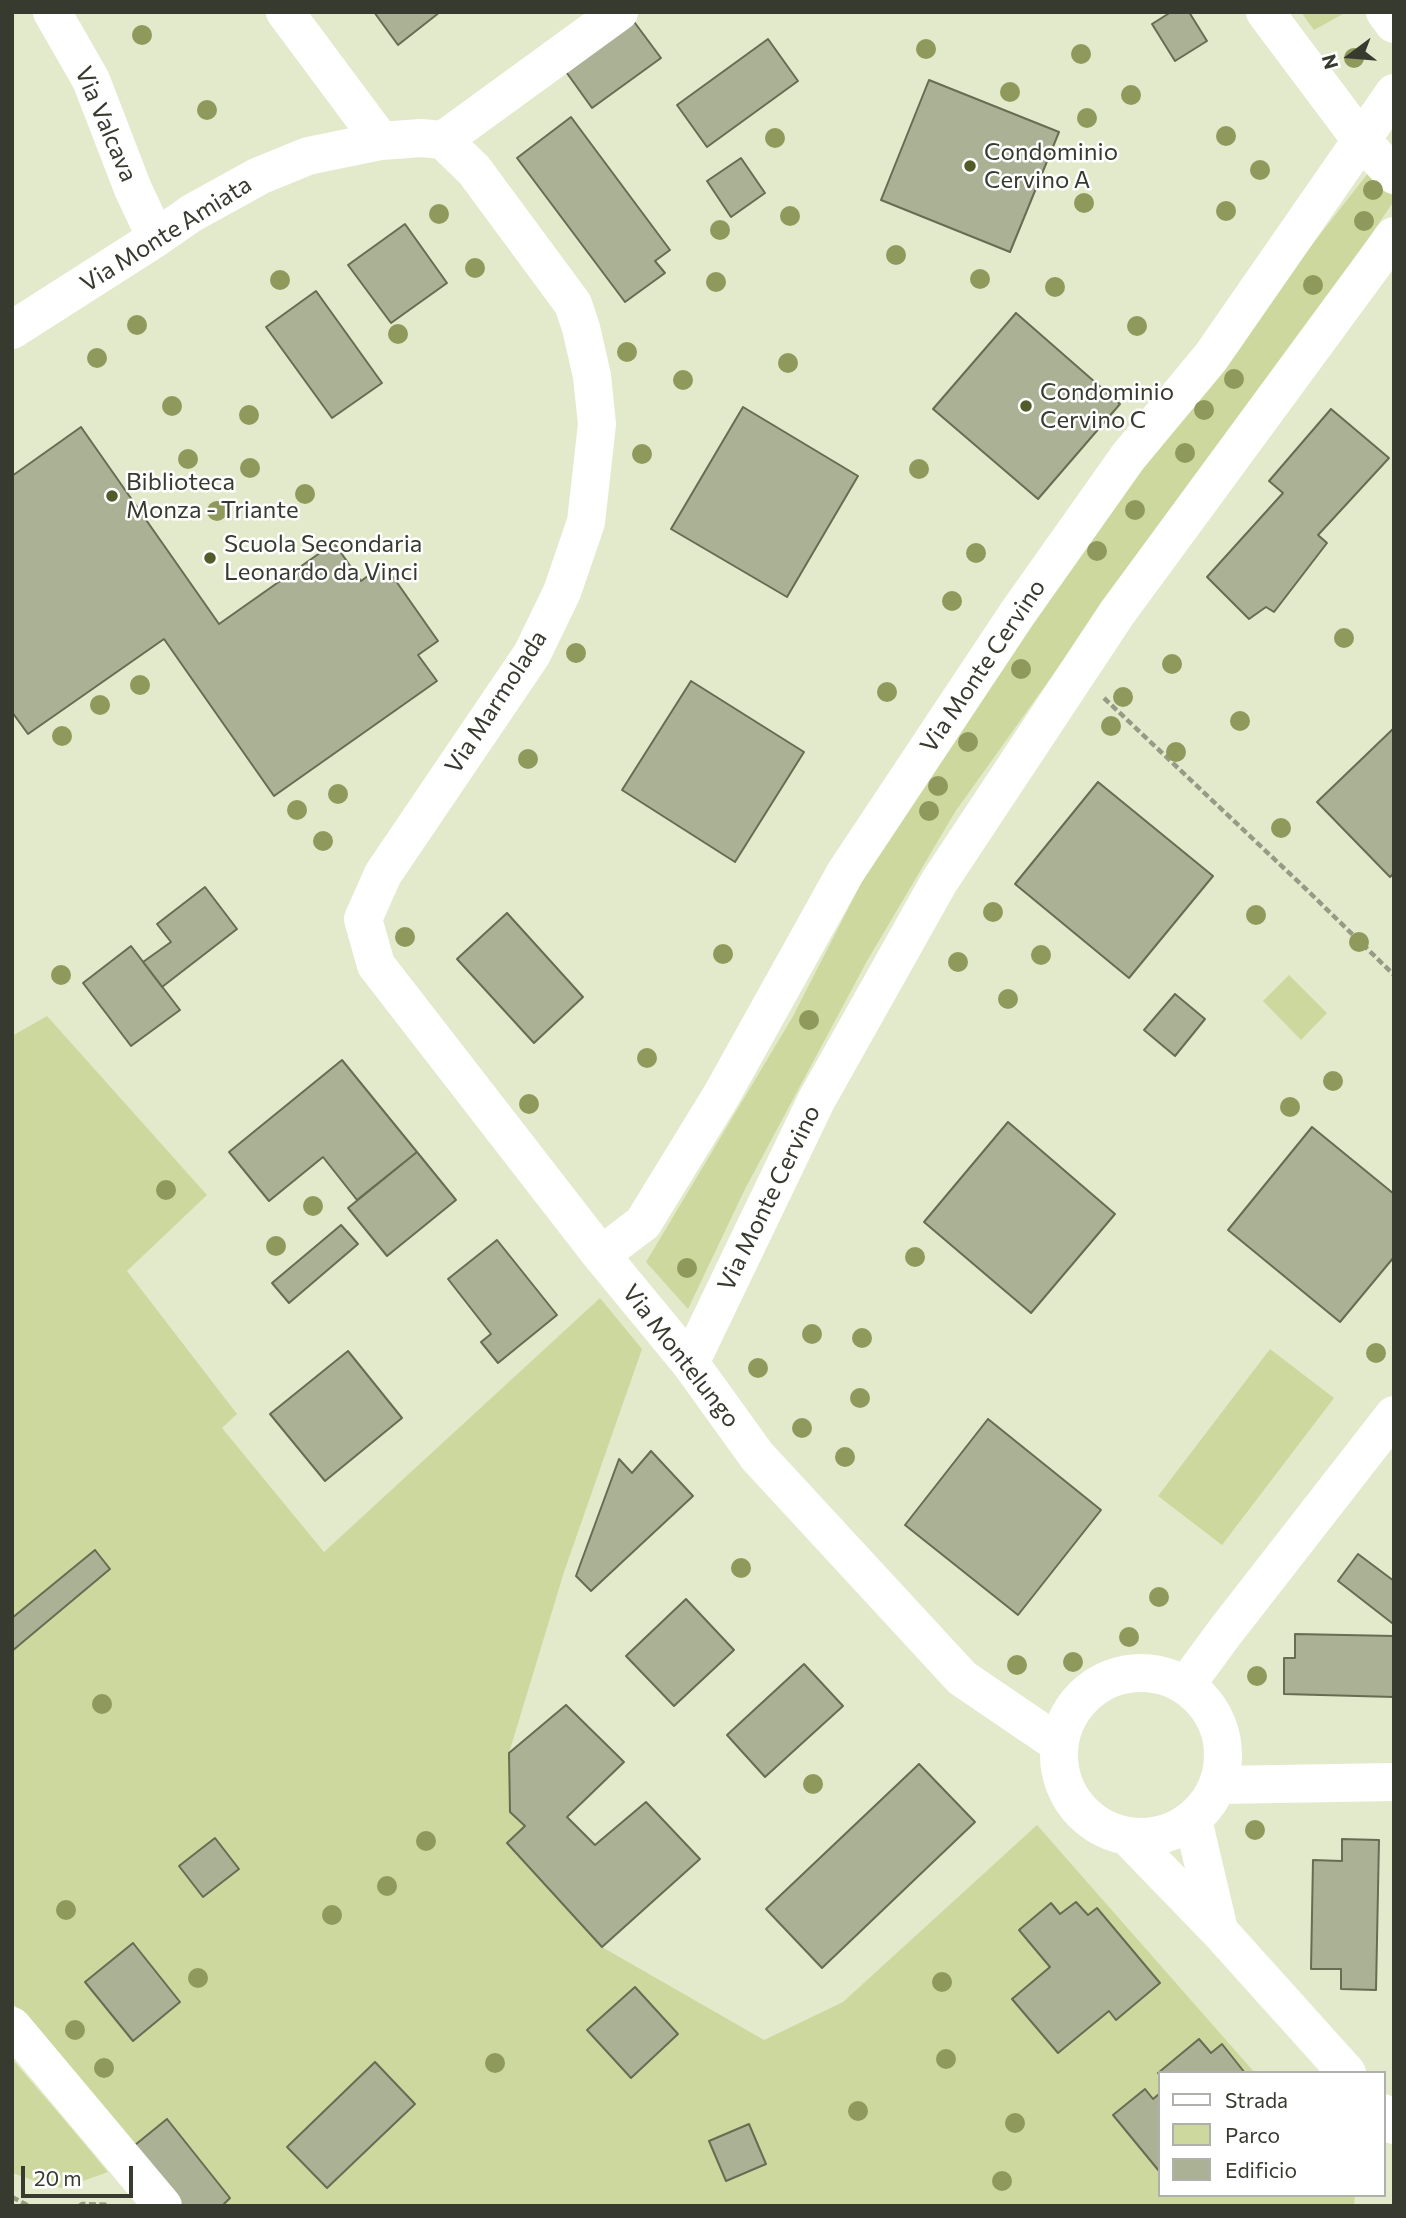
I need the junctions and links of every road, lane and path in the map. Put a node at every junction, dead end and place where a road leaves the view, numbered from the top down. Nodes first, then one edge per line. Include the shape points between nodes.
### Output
1 (52, 12) edge
2 (285, 12) edge
3 (619, 12) edge
4 (1265, 12) edge
5 (1385, 12) edge
6 (1394, 24) edge
7 (1394, 93) edge
8 (443, 140) junction
9 (1361, 140) junction
10 (381, 141) junction
11 (1394, 175) edge
12 (1394, 236) edge
13 (156, 238) junction
14 (12, 330) edge
15 (1076, 674) junction
16 (363, 919) joint
17 (1394, 975) edge
18 (601, 1255) junction
19 (690, 1363) junction
20 (1394, 1415) edge
21 (1186, 1685) junction
22 (1059, 1744) junction
23 (1394, 1782) edge
24 (1219, 1785) junction
25 (1194, 1820) junction
26 (1129, 1838) junction
27 (1220, 1932) junction
28 (12, 2026) edge
29 (1345, 2071) edge
30 (12, 2197) edge
31 (29, 2206) edge
32 (163, 2206) edge

1 - 13 street, Via Valcava via 91,80
2 - 10 street
3 - 8 street
4 - 9 street
5 - 6 street
7 - 9 street, Via Monte Cervino
8 - 10 street, Via Monte Amiata
8 - 16 street, Via Marmolada via 474,170 573,304 592,376 597,424 586,522 562,592 532,654 383,874
9 - 11 street
9 - 18 street, Via Monte Cervino via 1211,357 1128,457 1017,614 845,873 721,1096 643,1223
10 - 13 street, Via Monte Amiata via 308,156 259,176
12 - 15 street, Via Monte Cervino
13 - 14 street, Via Monte Amiata
15 - 17 path
15 - 19 street, Via Monte Cervino via 939,882 816,1101
16 - 18 street, Via Montelungo via 376,965
18 - 19 street, Via Montelungo
19 - 22 street, Via Montelungo via 757,1456 962,1678
20 - 21 street
21 - 22 street via 1159,1674 1140,1673 1103,1682 1068,1715
21 - 24 street via 1207,1705 1222,1736
22 - 26 street via 1063,1784 1078,1809 1102,1828
23 - 24 street
24 - 25 street
25 - 26 street via 1168,1834
25 - 27 street
26 - 27 street
27 - 29 street
28 - 32 street
30 - 31 path

